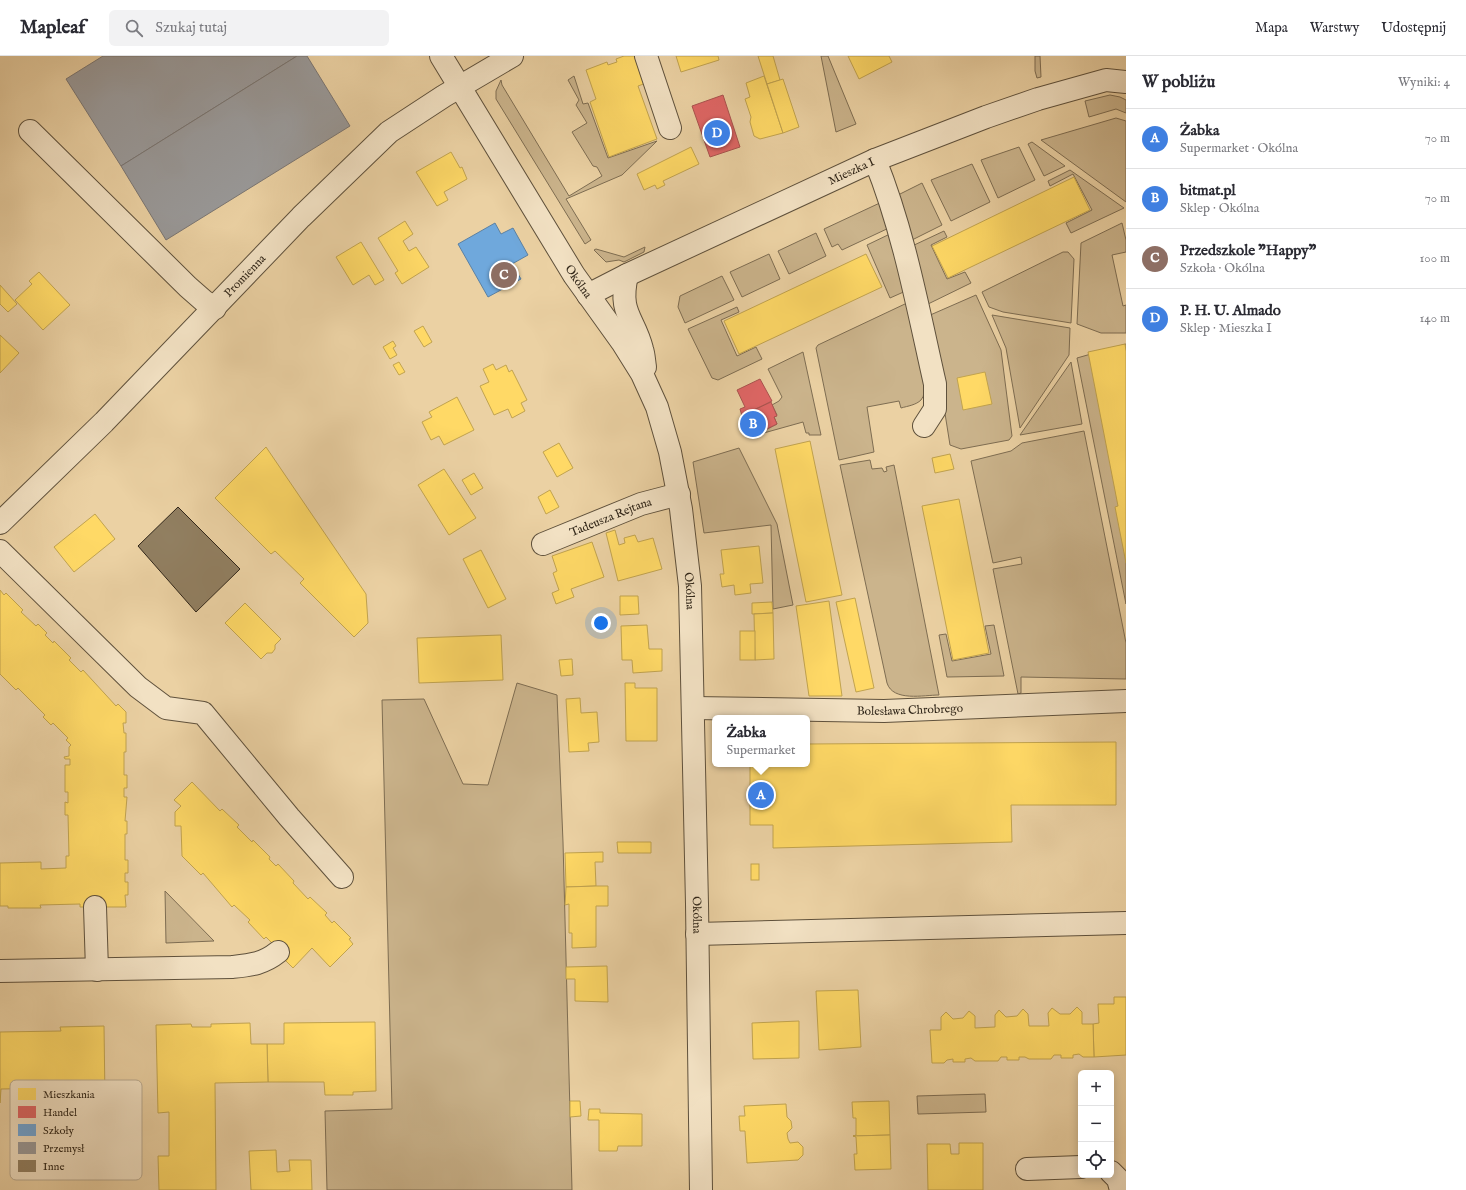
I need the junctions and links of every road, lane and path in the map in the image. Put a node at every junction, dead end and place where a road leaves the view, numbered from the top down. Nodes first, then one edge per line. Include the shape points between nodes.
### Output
1 (441, 56) edge
2 (512, 56) edge
3 (646, 56) edge
4 (1126, 82) edge
5 (460, 86) junction
6 (670, 128) dead end
7 (30, 131) dead end
8 (875, 160) junction
9 (627, 275) junction
10 (588, 295) junction
11 (215, 308) junction
12 (648, 386) junction
13 (924, 426) dead end
14 (679, 494) junction
15 (0, 523) edge
16 (543, 544) dead end
17 (0, 551) edge
18 (1126, 701) edge
19 (693, 708) junction
20 (342, 877) dead end
21 (95, 907) dead end
22 (1126, 923) edge
23 (697, 934) junction
24 (278, 952) dead end
25 (97, 970) junction
26 (0, 971) edge
27 (1078, 1167) edge
28 (1027, 1169) dead end
29 (1114, 1175) edge
30 (701, 1190) edge
31 (1121, 1190) edge

1 - 5 street, Okólna
2 - 5 street, Promienna
3 - 6 street
4 - 8 street, Mieszka I via 1106,80 1038,99
5 - 10 street, Okólna
5 - 11 street, Promienna via 389,132 301,217
7 - 11 street via 188,287
8 - 9 street, Mieszka I
8 - 13 street via 898,227 935,384 935,409
9 - 10 street, Mieszka I
9 - 12 street via 623,289 624,300 642,348
10 - 12 street, Okólna via 626,347
11 - 15 street, Promienna via 104,422
12 - 14 street, Okólna via 662,421
14 - 16 street, Tadeusza Rejtana via 640,504
14 - 19 street, Okólna via 690,586
17 - 20 street via 138,687 166,708 203,713
18 - 19 street, Bolesława Chrobrego via 884,711
19 - 23 street, Okólna
21 - 25 street
22 - 23 street
23 - 30 street, Okólna
24 - 25 street via 267,961 256,965
25 - 26 street
27 - 28 street
29 - 31 street

